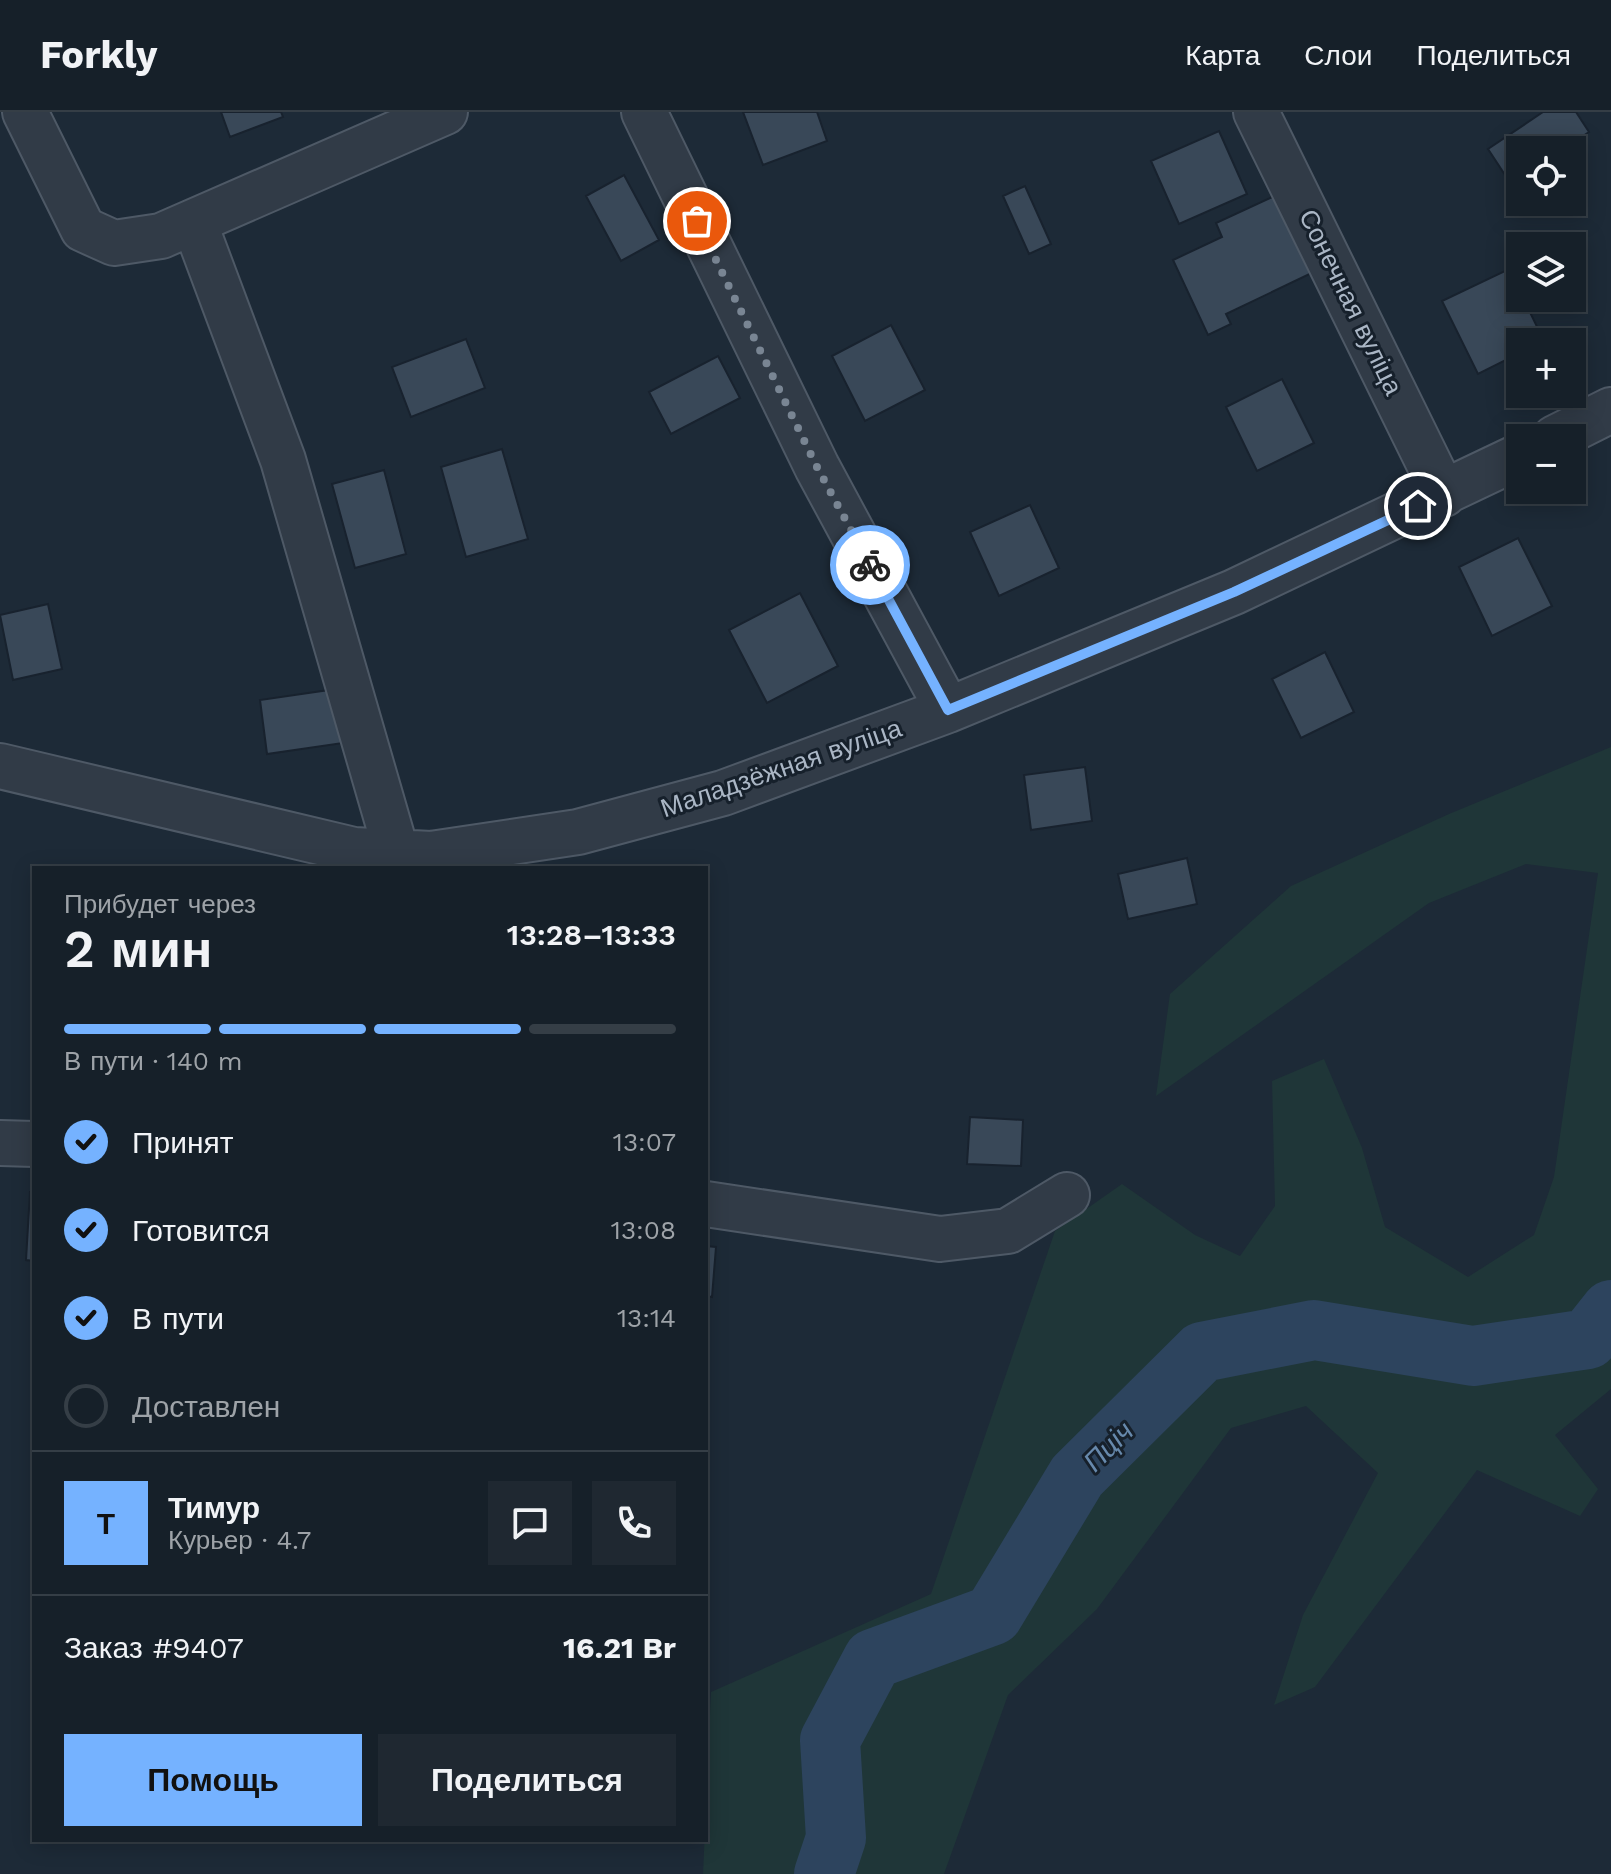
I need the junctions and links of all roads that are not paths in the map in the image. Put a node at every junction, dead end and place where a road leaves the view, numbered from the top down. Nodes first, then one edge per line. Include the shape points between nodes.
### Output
1 (25, 112) edge
2 (445, 112) edge
3 (644, 112) edge
4 (1256, 112) edge
5 (194, 222) junction
6 (1611, 410) edge
7 (1583, 424) edge
8 (1506, 463) edge
9 (1444, 494) junction
10 (948, 710) junction
11 (0, 766) edge
12 (420, 859) edge
13 (0, 1143) edge
14 (32, 1144) edge
15 (1067, 1195) dead end
16 (708, 1204) edge

1 - 5 street via 83,229 114,243 161,236
2 - 5 street
3 - 10 street via 817,467
4 - 9 street, Сонечная вуліца
5 - 12 street via 283,460
6 - 7 street
8 - 9 street, Маладзёжная вуліца
9 - 10 street, Маладзёжная вуліца via 1234,592
10 - 12 street, Маладзёжная вуліца via 723,793 578,832
11 - 12 street, Маладзёжная вуліца via 354,850
13 - 14 street
15 - 16 street via 1008,1231 940,1239

